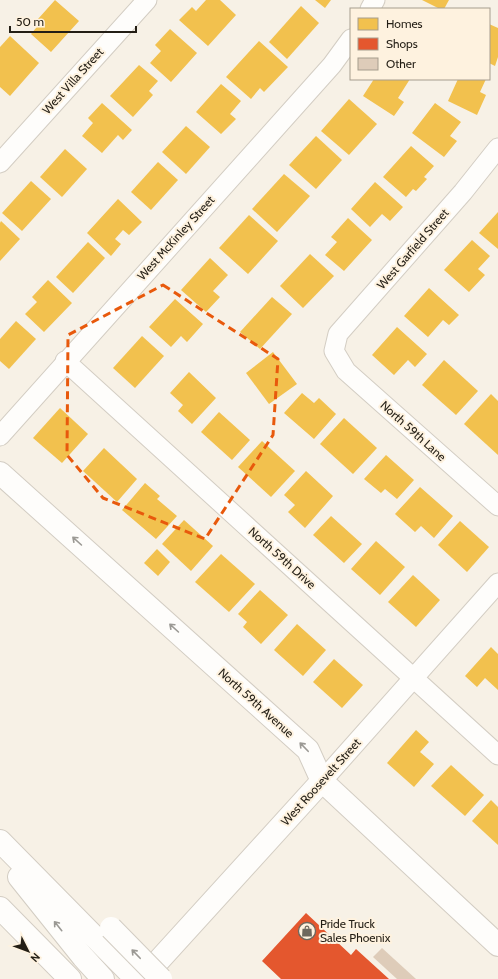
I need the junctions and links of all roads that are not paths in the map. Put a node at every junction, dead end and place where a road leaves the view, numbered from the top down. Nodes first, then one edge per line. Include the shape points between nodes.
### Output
1 (147, 0) edge
2 (350, 40) edge
3 (498, 148) edge
4 (0, 163) edge
5 (334, 352) joint
6 (65, 361) junction
7 (0, 436) edge
8 (0, 473) edge
9 (498, 506) edge
10 (498, 583) edge
11 (414, 678) junction
12 (498, 755) edge
13 (322, 781) junction
14 (0, 834) edge
15 (0, 841) edge
16 (0, 854) edge
17 (0, 908) edge
18 (0, 921) edge
19 (105, 935) junction
20 (498, 945) edge
21 (62, 978) edge
22 (103, 979) edge
23 (136, 979) edge
24 (142, 979) edge
25 (161, 979) edge

1 - 4 street, West Villa Street
2 - 6 street, West McKinley Street via 332,65
3 - 5 street, West Garfield Street via 463,192 338,334
5 - 9 street, North 59th Lane via 346,371
6 - 7 street, West McKinley Street
6 - 11 street, North 59th Drive
13 -> 8 main road, North 59th Avenue via 308,750
10 - 11 street, West Roosevelt Street
11 - 12 street, North 59th Drive
11 - 13 street, West Roosevelt Street
13 - 20 main road, North 59th Avenue
13 - 24 main road, West Roosevelt Street
14 - 19 main road
15 - 19 main road
22 -> 16 main road
17 - 21 main road
18 - 21 main road
19 - 23 main road
25 -> 19 main road, bridge

